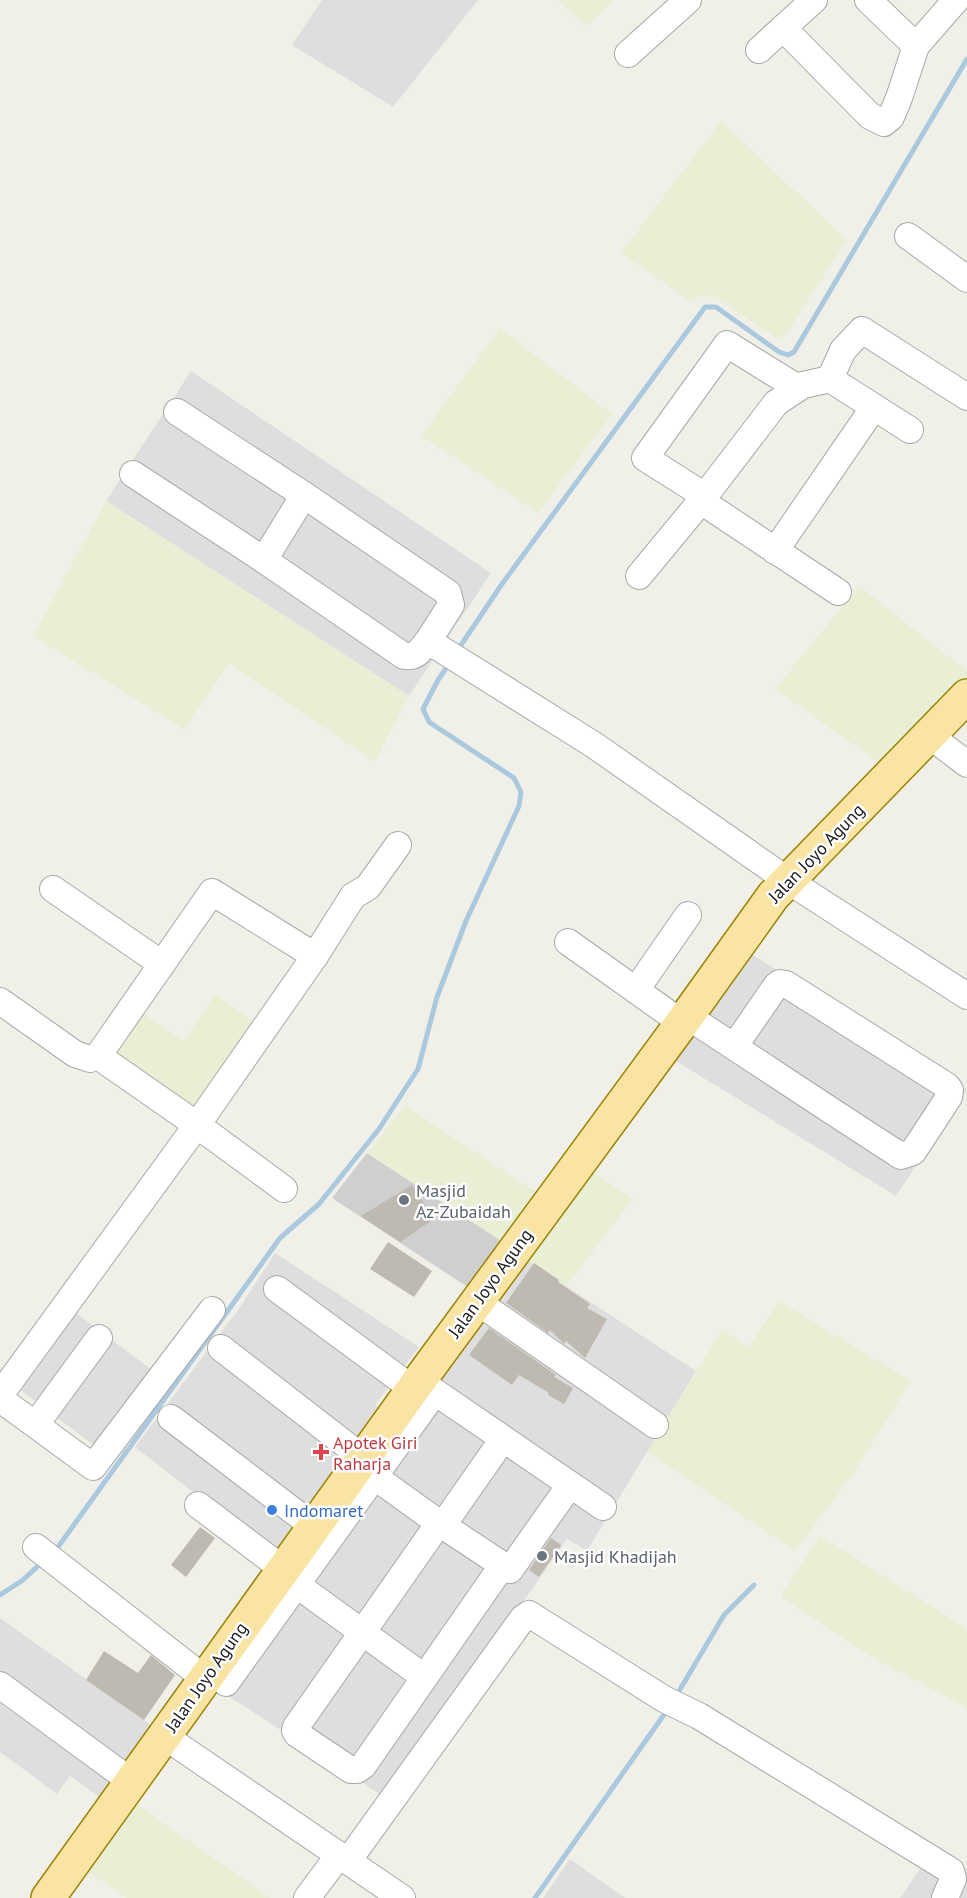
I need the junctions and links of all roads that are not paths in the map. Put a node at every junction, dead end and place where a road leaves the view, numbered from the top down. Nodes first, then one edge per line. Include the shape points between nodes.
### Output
1 (688, 0) edge
2 (814, 0) edge
3 (868, 0) edge
4 (956, 0) edge
5 (783, 28) junction
6 (915, 46) junction
7 (759, 50) dead end
8 (628, 54) dead end
9 (908, 236) dead end
10 (967, 279) edge
11 (830, 380) junction
12 (798, 388) junction
13 (967, 396) edge
14 (874, 407) junction
15 (177, 412) dead end
16 (910, 430) dead end
17 (133, 474) dead end
18 (304, 495) junction
19 (703, 498) junction
20 (775, 551) junction
21 (264, 560) junction
22 (639, 576) dead end
23 (838, 592) dead end
24 (445, 652) junction
25 (967, 696) edge
26 (930, 736) junction
27 (967, 764) edge
28 (398, 845) dead end
29 (787, 880) junction
30 (53, 889) dead end
31 (688, 915) dead end
32 (568, 942) dead end
33 (315, 956) junction
34 (162, 964) junction
35 (636, 990) junction
36 (967, 996) edge
37 (0, 1001) edge
38 (684, 1019) junction
39 (734, 1047) junction
40 (98, 1056) junction
41 (197, 1125) junction
42 (284, 1189) dead end
43 (277, 1289) dead end
44 (476, 1301) junction
45 (212, 1310) dead end
46 (99, 1338) dead end
47 (221, 1348) dead end
48 (422, 1387) junction
49 (0, 1397) edge
50 (171, 1418) dead end
51 (36, 1424) junction
52 (655, 1425) dead end
53 (503, 1439) junction
54 (369, 1467) junction
55 (570, 1485) junction
56 (198, 1505) dead end
57 (603, 1507) dead end
58 (441, 1524) junction
59 (313, 1527) junction
60 (44, 1553) dead end
61 (502, 1566) junction
62 (290, 1577) junction
63 (363, 1633) junction
64 (424, 1677) junction
65 (215, 1681) junction
66 (0, 1685) edge
67 (164, 1736) junction
68 (132, 1782) junction
69 (343, 1858) junction
70 (48, 1898) edge
71 (307, 1898) edge
72 (402, 1898) edge
73 (945, 1898) edge

1 - 8 street
2 - 5 street
3 - 6 street
4 - 6 street
5 - 6 street via 870,116 884,123 899,98
5 - 7 street
9 - 10 street
11 - 12 street
11 - 13 street via 843,350 862,330
11 - 14 street
12 - 19 street via 776,403
12 - 19 street via 727,344 645,458
14 - 16 street
14 - 20 street
15 - 18 street
17 - 21 street
18 - 21 street
18 - 24 street via 448,593 452,605
19 - 20 street
19 - 22 street
20 - 23 street
21 - 24 street via 404,656
24 - 29 street via 594,745
25 - 26 main road, Jalan Joyo Agung
26 - 27 street
26 - 29 main road, Jalan Joyo Agung
28 - 33 street via 368,887 353,896
29 - 36 street
29 - 38 main road, Jalan Joyo Agung
30 - 34 street
31 - 35 street
32 - 35 street
33 - 34 street via 212,892
33 - 41 street
34 - 40 street
35 - 38 street
37 - 40 street via 75,1054 90,1059
38 - 39 street
38 - 44 main road, Jalan Joyo Agung
39 - 39 street via 901,1156 913,1152 949,1097 947,1086 786,984 776,986
40 - 41 street
41 - 42 street
41 - 49 street
43 - 48 street
44 - 48 main road, Jalan Joyo Agung
44 - 52 street
45 - 51 street via 93,1467
46 - 51 street
47 - 54 street
48 - 53 street
48 - 54 main road, Jalan Joyo Agung
49 - 51 street
50 - 59 street
53 - 55 street
53 - 58 street
54 - 58 street
54 - 59 main road, Jalan Joyo Agung
54 - 62 street
55 - 57 street
55 - 61 street via 513,1567 510,1570
56 - 62 street
58 - 61 street
58 - 63 street
59 - 62 main road, Jalan Joyo Agung
60 - 65 street
61 - 64 street
62 - 63 street
62 - 65 main road, Jalan Joyo Agung
63 - 64 street
63 - 64 street via 296,1727 297,1734 351,1770 357,1770
65 - 67 main road, Jalan Joyo Agung
66 - 68 street
67 - 68 main road, Jalan Joyo Agung
67 - 69 street
68 - 70 main road, Jalan Joyo Agung
69 - 71 street
69 - 72 street
69 - 73 street via 529,1614 951,1871 953,1879

